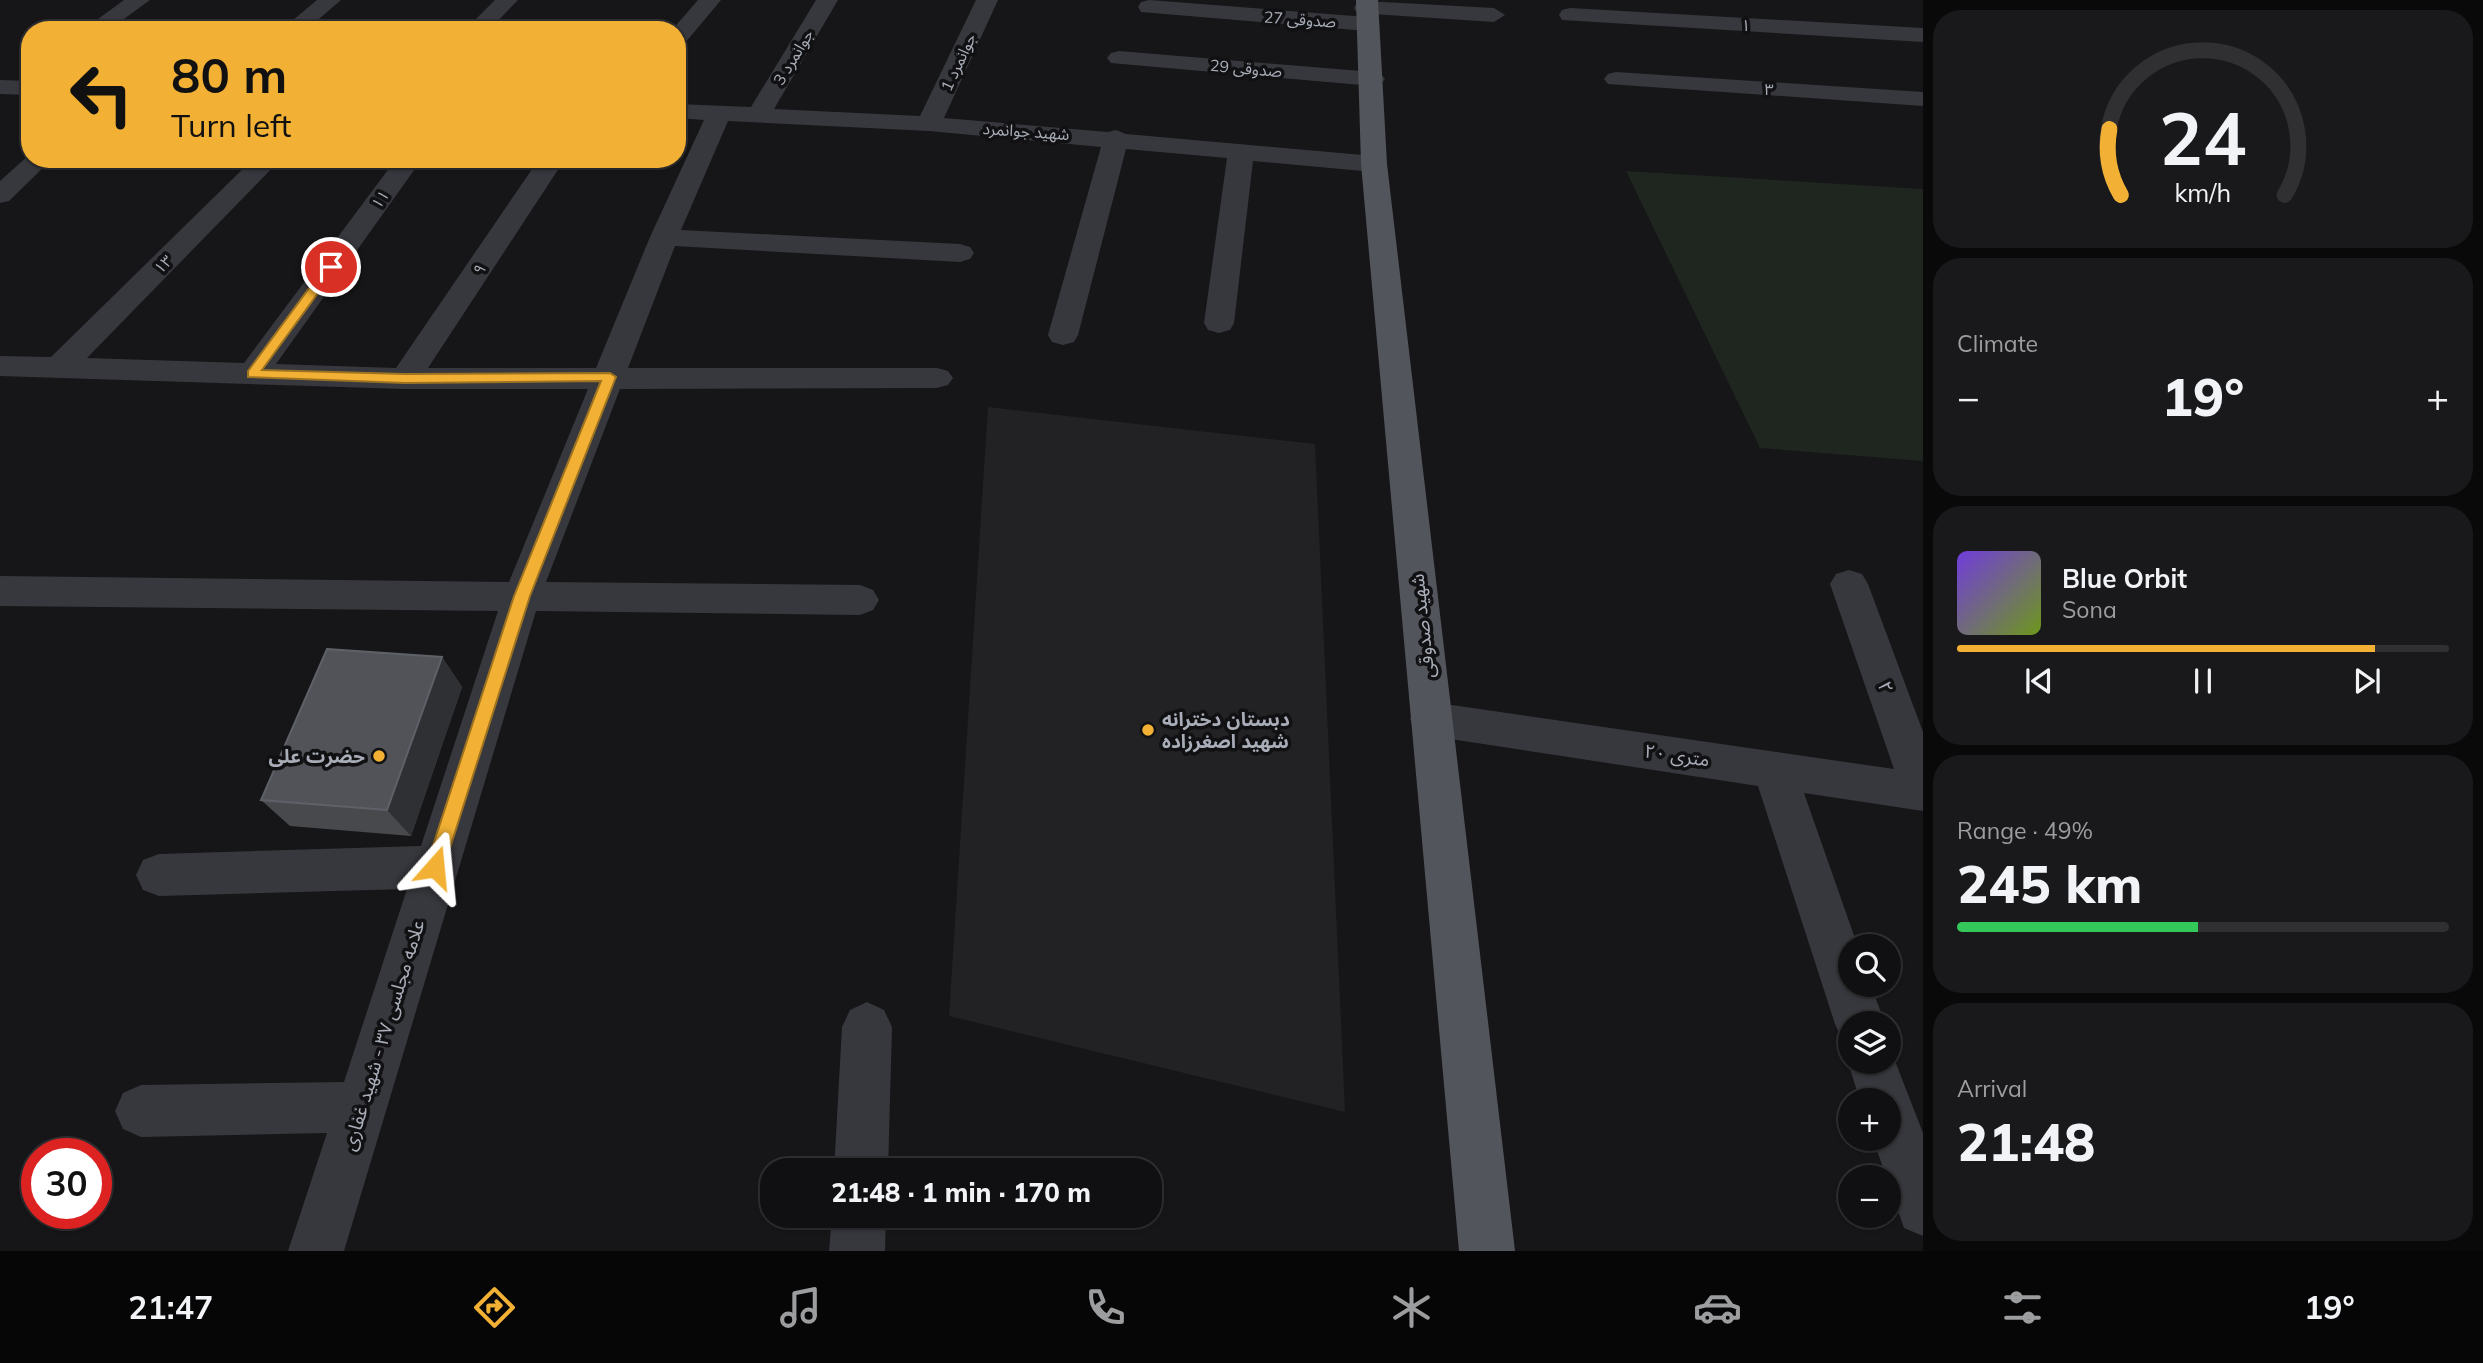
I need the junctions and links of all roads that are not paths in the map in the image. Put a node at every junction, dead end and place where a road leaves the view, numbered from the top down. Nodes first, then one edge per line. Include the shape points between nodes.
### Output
1 (139, 0) edge
2 (330, 0) edge
3 (507, 0) edge
4 (710, 0) edge
5 (827, 0) edge
6 (987, 0) edge
7 (1149, 8) dead end
8 (1367, 11) edge
9 (1494, 15) dead end
10 (1570, 15) dead end
11 (108, 21) edge
12 (303, 21) edge
13 (485, 21) edge
14 (686, 28) edge
15 (1923, 35) edge
16 (1119, 58) dead end
17 (1373, 79) junction
18 (1616, 79) dead end
19 (1923, 99) edge
20 (686, 112) edge
21 (719, 114) junction
22 (759, 114) junction
23 (929, 124) junction
24 (1116, 138) junction
25 (1241, 150) junction
26 (1374, 163) junction
27 (29, 168) edge
28 (259, 168) edge
29 (402, 168) edge
30 (546, 168) edge
31 (0, 195) edge
32 (664, 237) junction
33 (960, 253) dead end
34 (1219, 323) dead end
35 (1063, 335) dead end
36 (0, 366) edge
37 (58, 369) junction
38 (253, 374) junction
39 (610, 377) junction
40 (937, 378) dead end
41 (405, 379) junction
42 (1849, 584) dead end
43 (0, 591) edge
44 (522, 596) junction
45 (860, 600) dead end
46 (1431, 719) junction
47 (1773, 769) junction
48 (1923, 791) edge
49 (435, 867) junction
50 (159, 875) dead end
51 (1856, 1011) edge
52 (867, 1027) dead end
53 (360, 1107) junction
54 (141, 1111) dead end
55 (1901, 1145) edge
56 (862, 1158) edge
57 (1923, 1209) edge
58 (858, 1228) edge
59 (316, 1251) edge
60 (857, 1251) edge
61 (1487, 1251) edge

1 - 11 street
2 - 12 street
3 - 13 street
4 - 14 street
5 - 22 street, جوانمرد 3
6 - 23 street, جوانمرد 1
7 - 8 street, صدوقی 27
8 - 9 street, صدوقی 27
8 - 17 main road, شهید صدوقی
10 - 15 street, ۱
16 - 17 street, صدوقی 29
17 - 26 main road, شهید صدوقی
18 - 19 street, ۳
20 - 21 street, شهید جوانمرد
21 - 22 street, شهید جوانمرد
21 - 32 street, علامه مجلسی ۳۷ - شهید غفاری
22 - 23 street, شهید جوانمرد
23 - 24 street, شهید جوانمرد
24 - 25 street, شهید جوانمرد
24 - 35 street
25 - 26 street, شهید جوانمرد
25 - 34 street
26 - 46 main road, شهید صدوقی
27 - 31 street
28 - 37 street, ۱۳
29 - 38 street, ۱۱
30 - 41 street, ۹
32 - 33 street
32 - 39 street, علامه مجلسی ۳۷ - شهید غفاری
36 - 37 street
37 - 38 street
38 - 41 street
39 - 40 street
39 - 41 street
39 - 44 street, علامه مجلسی ۳۷ - شهید غفاری
42 - 48 street, ۲
43 - 44 street
44 - 45 street
44 - 49 street, علامه مجلسی ۳۷ - شهید غفاری
46 - 47 street, ۲۰ متری
46 - 61 main road, شهید صدوقی
47 - 48 street, ۲۰ متری
47 - 51 street
49 - 50 street
49 - 53 street, علامه مجلسی ۳۷ - شهید غفاری
52 - 56 street
53 - 54 street
53 - 59 street, علامه مجلسی ۳۷ - شهید غفاری
55 - 57 street
58 - 60 street

